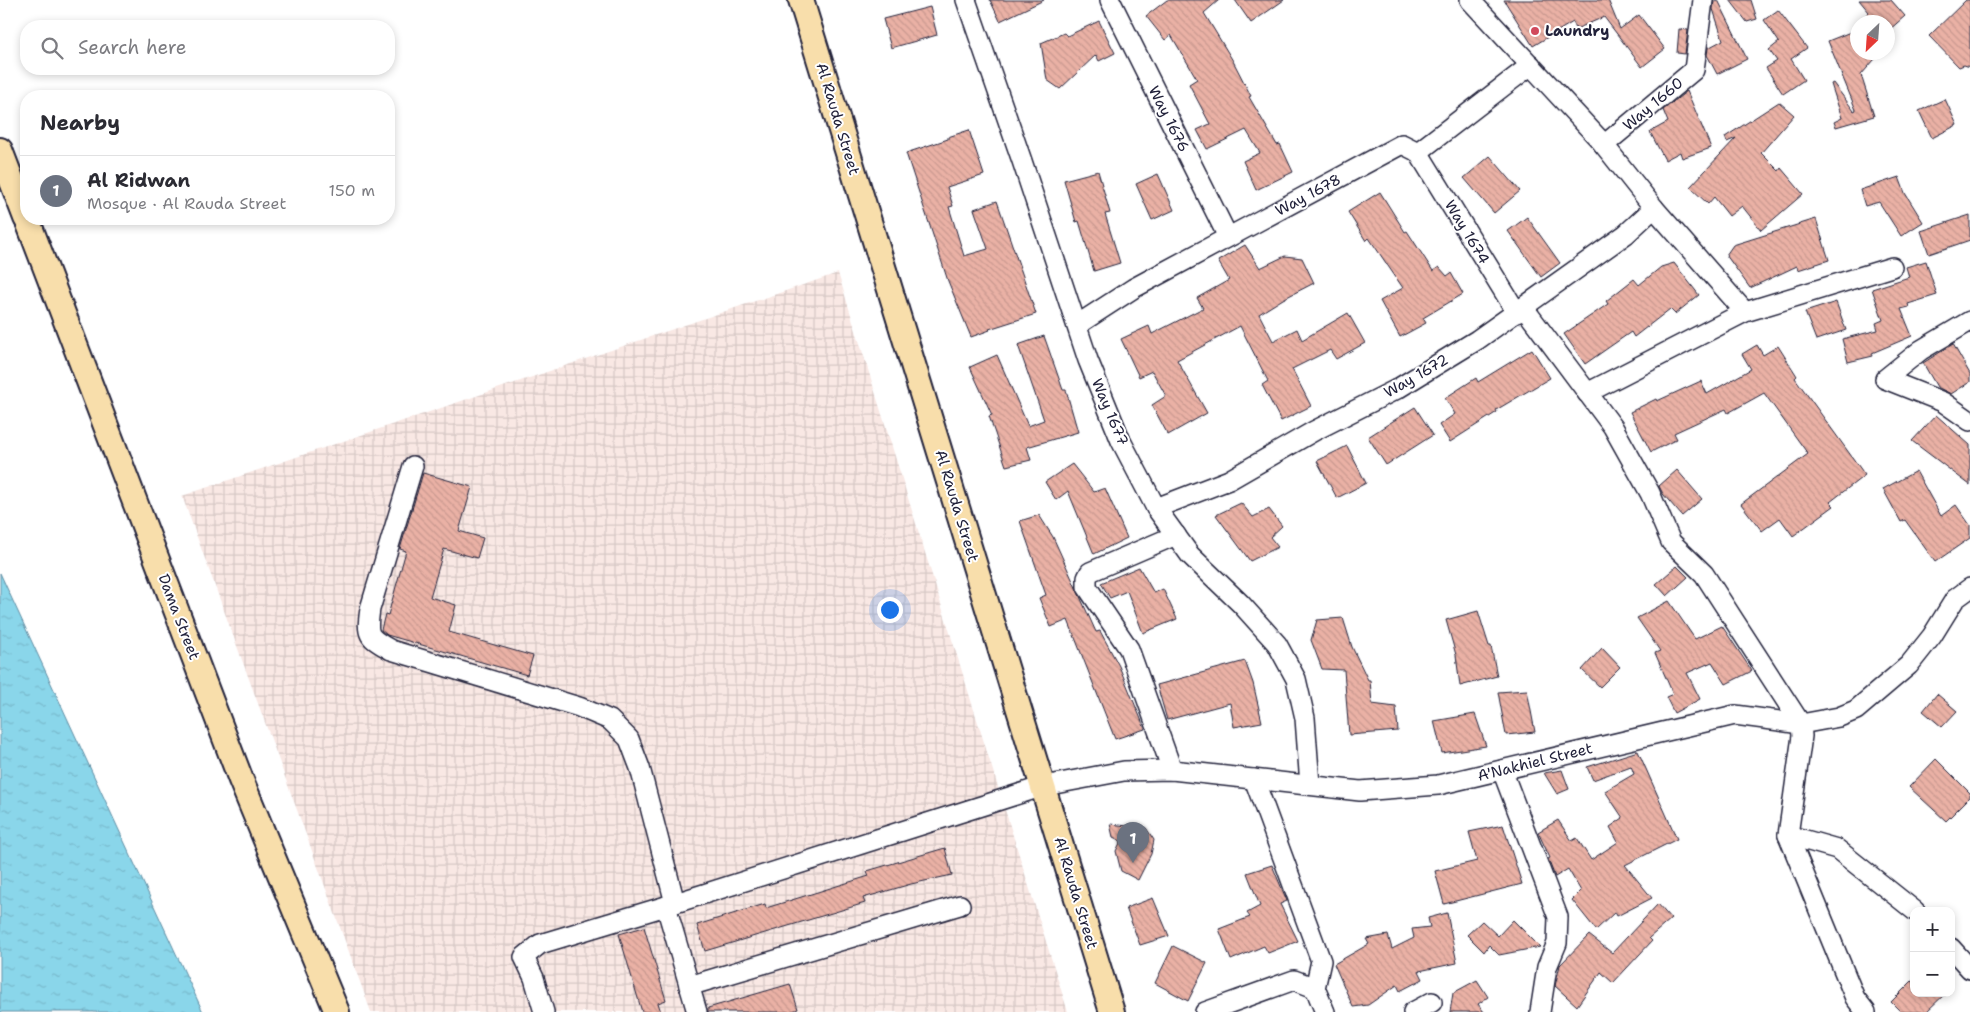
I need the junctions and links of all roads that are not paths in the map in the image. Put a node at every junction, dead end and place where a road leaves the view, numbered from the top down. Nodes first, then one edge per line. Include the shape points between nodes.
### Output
1 (801, 0) edge
2 (966, 0) edge
3 (1110, 0) edge
4 (1470, 0) edge
5 (1702, 0) edge
6 (1530, 65) junction
7 (1604, 145) junction
8 (0, 150) edge
9 (1418, 152) junction
10 (20, 202) edge
11 (1654, 208) junction
12 (29, 225) edge
13 (1228, 237) junction
14 (1892, 267) dead end
15 (1520, 311) junction
16 (1745, 312) junction
17 (1970, 321) edge
18 (1077, 325) junction
19 (1588, 393) junction
20 (1970, 421) edge
21 (413, 466) dead end
22 (1156, 508) junction
23 (1176, 535) junction
24 (1970, 588) edge
25 (1801, 724) junction
26 (1172, 770) junction
27 (1502, 770) junction
28 (1254, 779) junction
29 (1310, 785) junction
30 (1044, 786) junction
31 (1788, 835) junction
32 (670, 905) junction
33 (960, 905) dead end
34 (1910, 907) edge
35 (1955, 952) edge
36 (1970, 969) edge
37 (689, 986) junction
38 (1315, 988) junction
39 (1432, 1002) dead end
40 (337, 1012) edge
41 (544, 1012) edge
42 (697, 1012) edge
43 (1112, 1012) edge
44 (1205, 1012) edge
45 (1325, 1012) edge
46 (1413, 1012) edge
47 (1540, 1012) edge
48 (1866, 1012) edge

1 - 30 main road, Al Rauda Street
2 - 18 street, Way 1677
3 - 13 street, Way 1676
4 - 6 street
5 - 7 street, Way 1660 via 1694,70
6 - 7 street
6 - 9 street
7 - 11 street
8 - 10 main road, Dama Street
9 - 13 street, Way 1678 via 1402,144
9 - 15 street, Way 1674
11 - 15 street, Way 1672 via 1626,234
11 - 16 street
12 - 40 main road, Dama Street via 241,780
13 - 18 street, Way 1678 via 1134,288
14 - 16 street
15 - 19 street, Way 1674
15 - 22 street, Way 1672 via 1397,388 1229,480
16 - 19 street
17 - 20 street via 1921,350 1885,379 1943,402
18 - 22 street, Way 1677 via 1088,360 1122,440
19 - 25 street, Way 1674 via 1613,427 1650,493 1671,542 1704,574
21 - 32 street via 370,609 368,626 372,640 391,650 579,707 610,720 629,739 640,768
22 - 23 street, Way 1677
23 - 26 street via 1090,572 1087,578 1088,587 1128,649
23 - 29 street, Way 1677 via 1190,555 1277,644 1296,680 1306,718
24 - 25 street, A'Nakhiel Street via 1955,599 1909,665 1856,710 1839,717
25 - 27 street, A'Nakhiel Street via 1735,715
25 - 31 street
26 - 28 street, A'Nakhiel Street
26 - 30 street, A'Nakhiel Street via 1124,772
27 - 29 street, A'Nakhiel Street via 1438,786 1360,791
27 - 47 street via 1558,917 1557,943 1547,967
28 - 29 street, A'Nakhiel Street
28 - 38 street via 1321,962
30 - 32 street, A'Nakhiel Street
30 - 43 main road, Al Rauda Street
31 - 34 street via 1837,849
31 - 48 street via 1855,998
32 - 37 street
32 - 41 street, A'Nakhiel Street via 540,944 524,957
33 - 37 street
35 - 36 street
37 - 42 street
38 - 44 street via 1294,980
38 - 45 street
39 - 46 street

